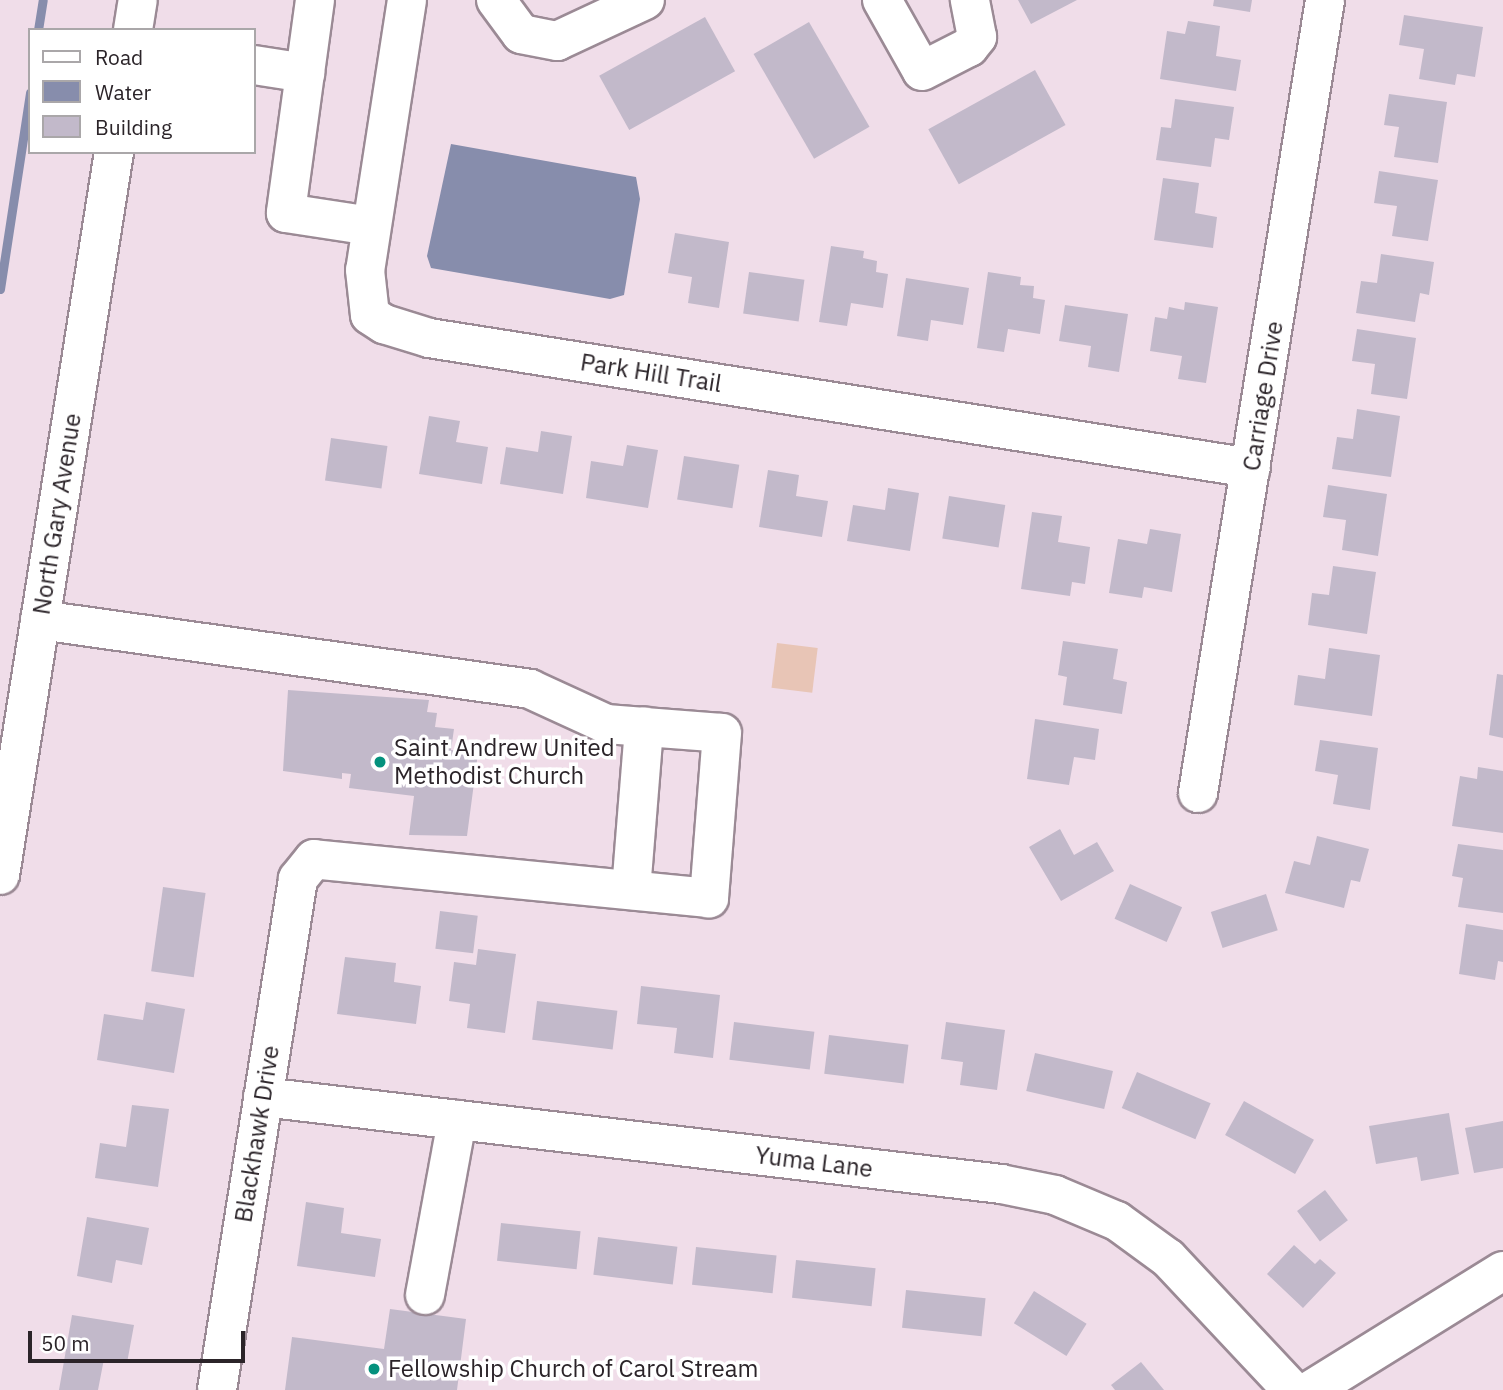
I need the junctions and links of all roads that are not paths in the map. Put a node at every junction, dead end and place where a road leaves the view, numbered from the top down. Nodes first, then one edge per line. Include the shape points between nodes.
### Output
1 (138, 0) edge
2 (315, 0) edge
3 (407, 0) edge
4 (496, 0) edge
5 (645, 0) edge
6 (882, 0) edge
7 (970, 0) edge
8 (1325, 0) edge
9 (133, 28) edge
10 (256, 65) edge
11 (305, 73) junction
12 (114, 154) edge
13 (371, 226) junction
14 (1251, 468) junction
15 (40, 620) junction
16 (644, 727) junction
17 (1198, 793) dead end
18 (0, 875) edge
19 (631, 890) junction
20 (263, 1097) junction
21 (457, 1120) junction
22 (1503, 1271) edge
23 (425, 1295) dead end
24 (217, 1390) edge
25 (1292, 1390) edge
26 (1311, 1390) edge

1 - 9 street
2 - 11 street
3 - 13 street, Park Hill Trail
4 - 5 street via 521,34 557,41
6 - 7 street via 922,71 969,47 977,37
8 - 14 street, Carriage Drive
10 - 11 street
11 - 13 street via 286,213
12 - 15 street, North Gary Avenue
13 - 14 street, Park Hill Trail via 365,270 370,315 401,332
14 - 17 street, Carriage Drive
15 - 16 street via 530,689 606,724
15 - 18 street, North Gary Avenue
16 - 19 street
16 - 19 street via 722,733 709,898
19 - 20 street, Blackhawk Drive via 314,859 298,879
20 - 21 street, Yuma Lane
20 - 24 street, Blackhawk Drive
21 - 23 street
21 - 25 street, Yuma Lane via 1001,1184 1055,1195 1116,1221 1168,1258
22 - 26 street

